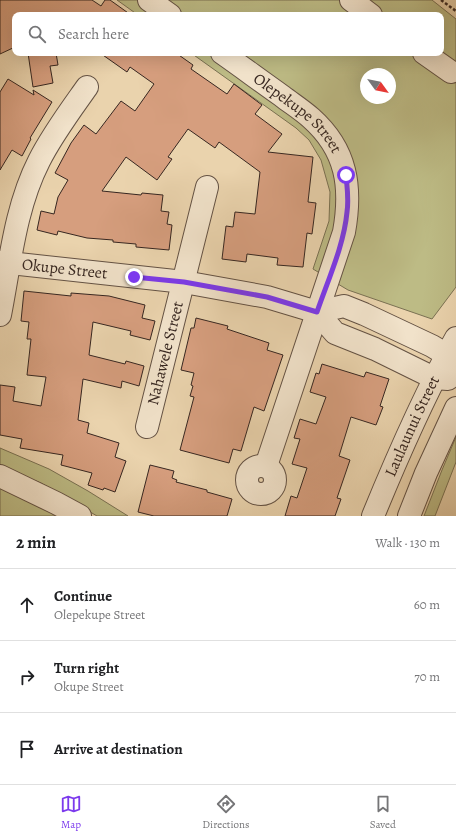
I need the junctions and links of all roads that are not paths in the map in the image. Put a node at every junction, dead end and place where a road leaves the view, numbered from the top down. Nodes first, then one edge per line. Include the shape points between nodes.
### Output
1 (149, 0) edge
2 (351, 0) edge
3 (166, 12) edge
4 (367, 12) edge
5 (226, 56) edge
6 (428, 56) edge
7 (451, 72) dead end
8 (87, 87) dead end
9 (207, 186) dead end
10 (5, 262) edge
11 (184, 282) junction
12 (317, 312) junction
13 (0, 315) edge
14 (453, 353) edge
15 (434, 378) junction
16 (456, 380) edge
17 (456, 408) edge
18 (147, 427) dead end
19 (266, 466) dead end
20 (0, 476) edge
21 (80, 516) edge
22 (373, 516) edge
23 (409, 516) edge

1 - 3 street
2 - 4 street
5 - 12 street, Olepekupe Street via 311,118 334,145 346,175 348,211 344,232
6 - 7 street
8 - 10 street via 39,162
9 - 11 street, Nahawele Street
10 - 11 street, Okupe Street
10 - 13 street
11 - 12 street, Okupe Street via 267,297
11 - 18 street, Nahawele Street
12 - 14 street, Okupe Street via 344,306
12 - 15 street via 335,333
12 - 19 street, Olepekupe Street
14 - 15 street, Laulaunui Street
15 - 16 street
15 - 22 street, Laulaunui Street
17 - 23 street, Laulaunui Street
20 - 21 street

